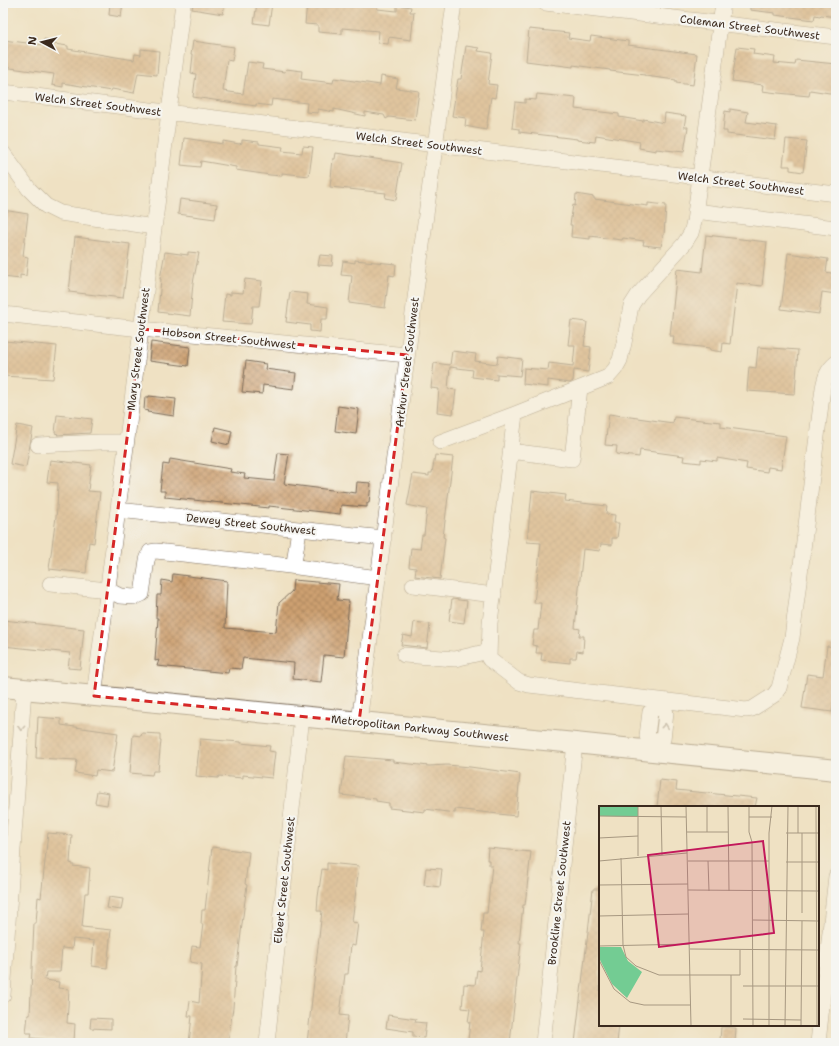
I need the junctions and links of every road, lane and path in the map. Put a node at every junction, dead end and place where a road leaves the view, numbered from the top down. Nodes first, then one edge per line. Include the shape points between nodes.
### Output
1 (183, 3) edge
2 (454, 3) edge
3 (545, 3) edge
4 (723, 3) edge
5 (721, 24) junction
6 (836, 37) edge
7 (3, 92) edge
8 (168, 112) junction
9 (435, 145) junction
10 (3, 153) edge
11 (700, 178) junction
12 (836, 194) edge
13 (695, 212) junction
14 (154, 227) junction
15 (836, 228) edge
16 (3, 314) edge
17 (141, 330) junction
18 (408, 355) junction
19 (836, 363) edge
20 (580, 388) junction
21 (515, 414) junction
22 (126, 442) junction
23 (440, 442) dead end
24 (38, 445) dead end
25 (510, 451) junction
26 (118, 510) junction
27 (299, 529) junction
28 (384, 538) junction
29 (290, 566) junction
30 (378, 578) junction
31 (50, 584) dead end
32 (413, 585) dead end
33 (108, 590) junction
34 (494, 595) junction
35 (489, 652) junction
36 (404, 655) dead end
37 (3, 687) edge
38 (24, 689) junction
39 (94, 696) junction
40 (659, 703) junction
41 (302, 716) junction
42 (359, 722) junction
43 (575, 743) junction
44 (654, 747) junction
45 (836, 770) edge
46 (836, 876) edge
47 (6, 916) edge
48 (3, 995) edge
49 (267, 1043) edge
50 (542, 1043) edge
51 (818, 1043) edge

1 - 8 street, Mary Street Southwest
2 - 9 street, Arthur Street Southwest
3 - 5 street, Coleman Street Southwest
4 - 5 street
5 - 6 street, Coleman Street Southwest
5 - 11 street
7 - 8 street, Welch Street Southwest
8 - 9 street, Welch Street Southwest
8 - 14 street, Mary Street Southwest
9 - 11 street, Welch Street Southwest
9 - 18 street, Arthur Street Southwest
10 - 14 street via 29,189 46,206 60,213
11 - 12 street, Welch Street Southwest
11 - 13 street
13 - 15 street
13 - 20 street via 691,233 684,244 631,306 620,360 615,369 608,377
14 - 17 street, Mary Street Southwest
16 - 17 street, Hobson Street Southwest
17 - 18 street, Hobson Street Southwest
17 - 22 street, Mary Street Southwest
18 - 28 street, Arthur Street Southwest
19 - 40 street via 826,375 823,388 792,638 778,688 774,695 752,710
20 - 21 street
20 - 25 street via 572,459
21 - 23 street
21 - 25 street
22 - 24 street
22 - 26 street, Mary Street Southwest
25 - 34 street
26 - 27 street, Dewey Street Southwest
26 - 33 street, Mary Street Southwest
27 - 28 street, Dewey Street Southwest
27 - 29 street via 294,563
28 - 30 street, Arthur Street Southwest
29 - 30 street
29 - 33 street via 156,551 150,552 147,560 142,594 135,597 120,596
30 - 42 street, Arthur Street Southwest
31 - 33 street
32 - 34 street
33 - 39 street, Mary Street Southwest
34 - 35 street
35 - 36 street via 455,659
35 - 40 street via 489,659 519,682 529,685
37 - 38 main road, Metropolitan Parkway Southwest
38 - 39 main road, Metropolitan Parkway Southwest
38 -> 47 street
39 - 41 main road, Metropolitan Parkway Southwest
40 - 44 street via 650,712 647,736
41 - 42 main road, Metropolitan Parkway Southwest
41 - 49 street, Elbert Street Southwest
42 - 43 main road, Metropolitan Parkway Southwest
43 - 44 main road, Metropolitan Parkway Southwest
43 - 50 street, Brookline Street Southwest
44 - 45 main road, Metropolitan Parkway Southwest
46 - 51 street
47 - 48 street

